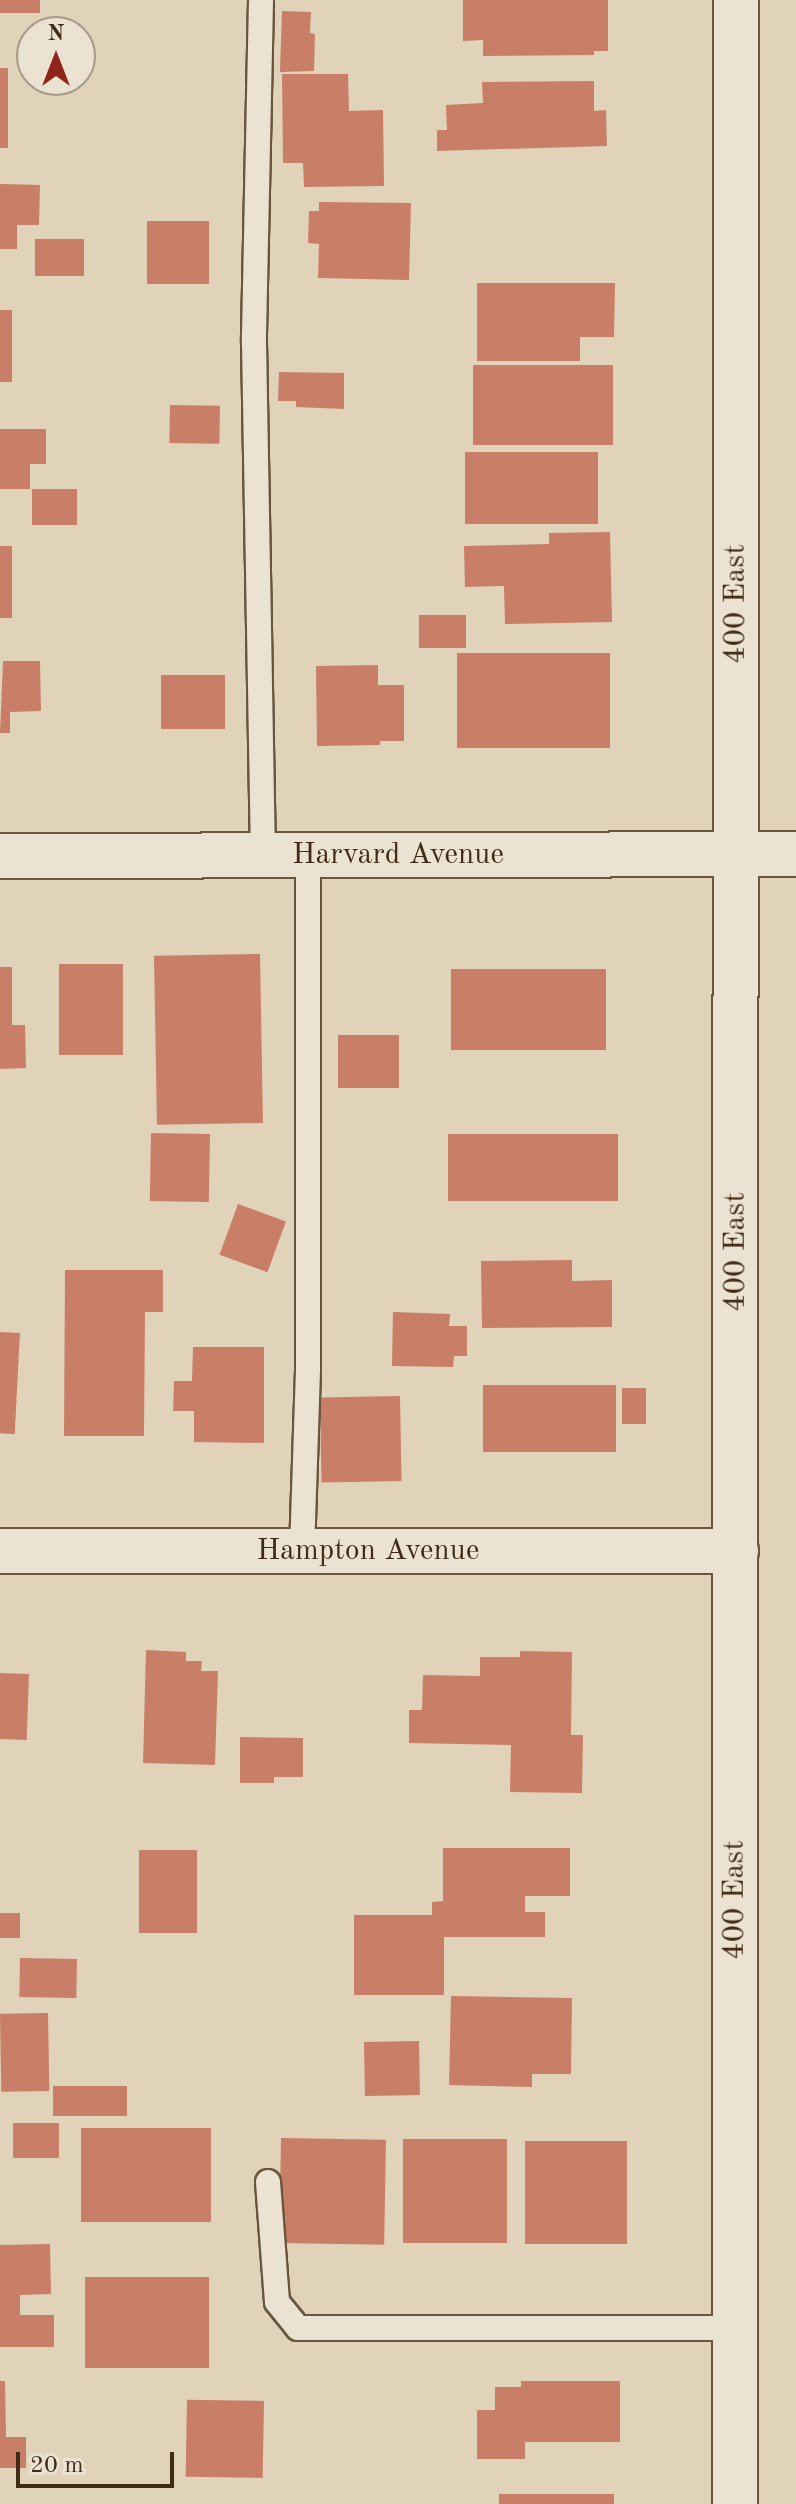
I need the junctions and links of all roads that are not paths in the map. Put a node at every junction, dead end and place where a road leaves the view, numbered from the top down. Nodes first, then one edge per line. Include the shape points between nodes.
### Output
1 (261, 0) edge
2 (736, 0) edge
3 (796, 854) edge
4 (736, 855) junction
5 (0, 856) edge
6 (263, 856) junction
7 (308, 856) junction
8 (0, 1551) edge
9 (302, 1551) junction
10 (736, 1551) junction
11 (268, 2182) dead end
12 (735, 2328) junction
13 (735, 2504) edge

1 - 6 lane via 254,342
2 - 4 street, 400 East
3 - 4 street, Harvard Avenue
4 - 7 street, Harvard Avenue
4 - 10 street, 400 East
5 - 6 street, Harvard Avenue
6 - 7 street, Harvard Avenue
7 - 9 lane via 308,1370
8 - 9 street, Hampton Avenue
9 - 10 street, Hampton Avenue
10 - 12 street, 400 East
11 - 12 lane via 277,2302 298,2328
12 - 13 street, 400 East

